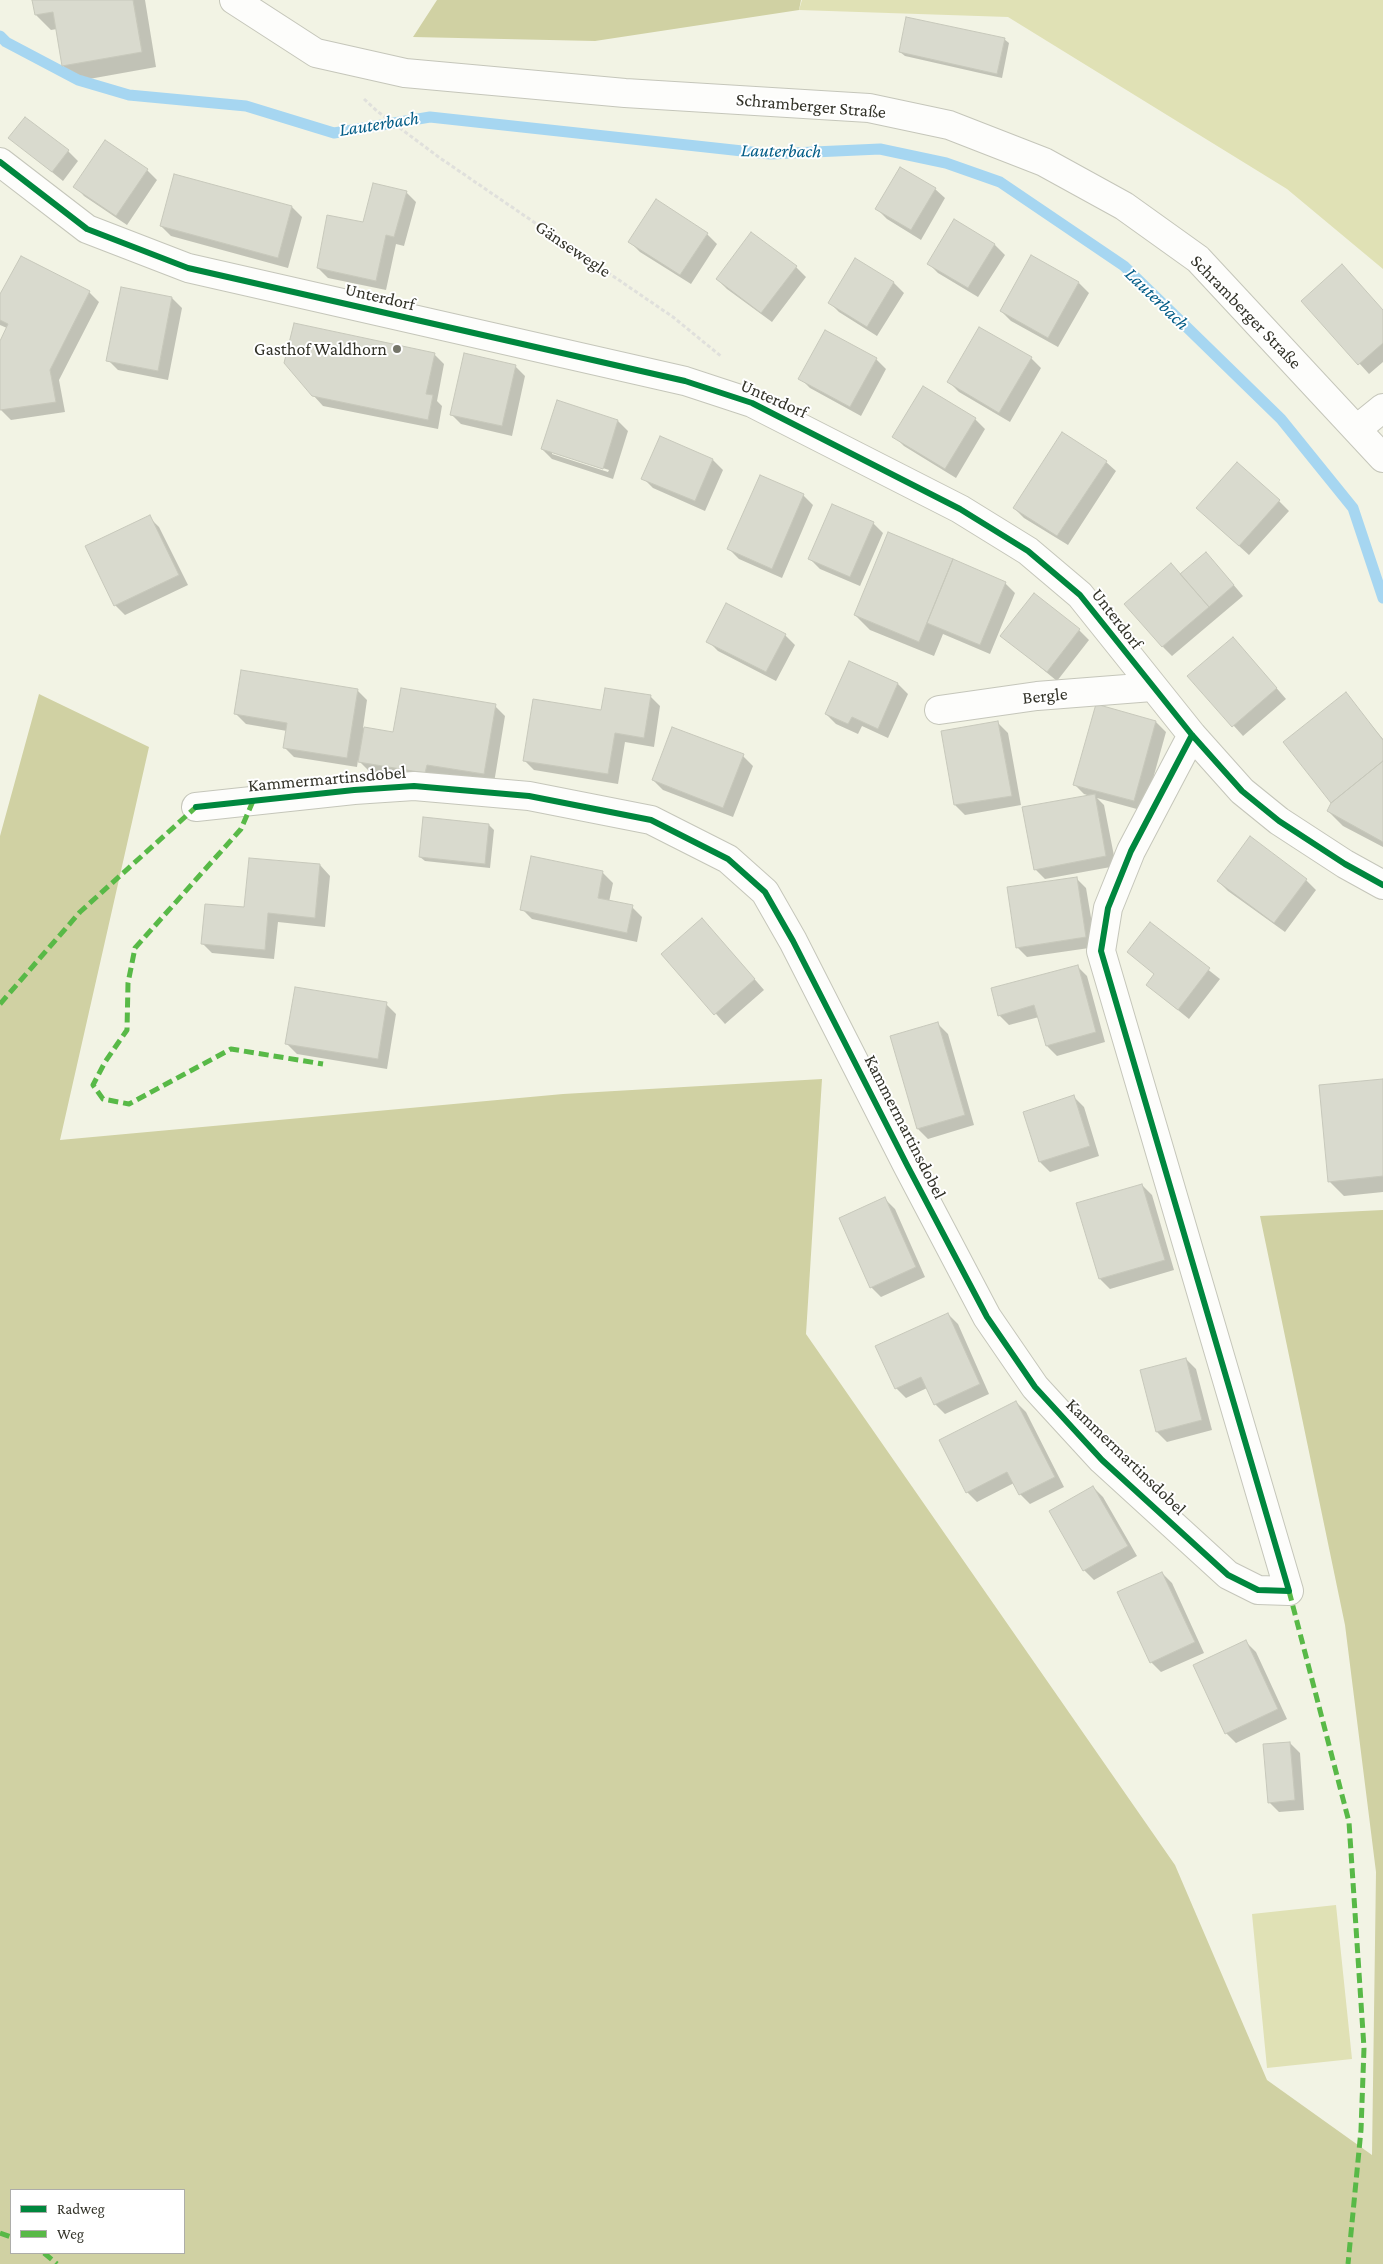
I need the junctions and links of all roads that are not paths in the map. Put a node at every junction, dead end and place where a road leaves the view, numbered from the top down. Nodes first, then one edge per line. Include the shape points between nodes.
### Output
1 (234, 0) edge
2 (0, 162) edge
3 (1383, 408) edge
4 (1357, 429) junction
5 (1383, 458) edge
6 (1152, 687) junction
7 (939, 710) dead end
8 (1192, 735) junction
9 (196, 807) dead end
10 (1383, 885) edge

1 - 4 street, Schramberger Straße via 316,53 405,72 625,93 869,108 949,125 1044,162 1124,206 1198,259
2 - 6 street, Unterdorf via 87,229 188,268 686,380 752,403 960,509 1028,551 1080,595
3 - 4 street
4 - 5 street, Schramberger Straße
6 - 7 street, Bergle via 1038,696
6 - 8 street, Unterdorf
8 - 9 street, Kammermartinsdobel via 1131,851 1108,908 1101,951 1289,1591 1258,1590 1228,1575 1102,1460 1035,1387 987,1317 765,892 728,859 651,820 529,796 414,786
8 - 10 street, Unterdorf via 1242,790 1279,821

